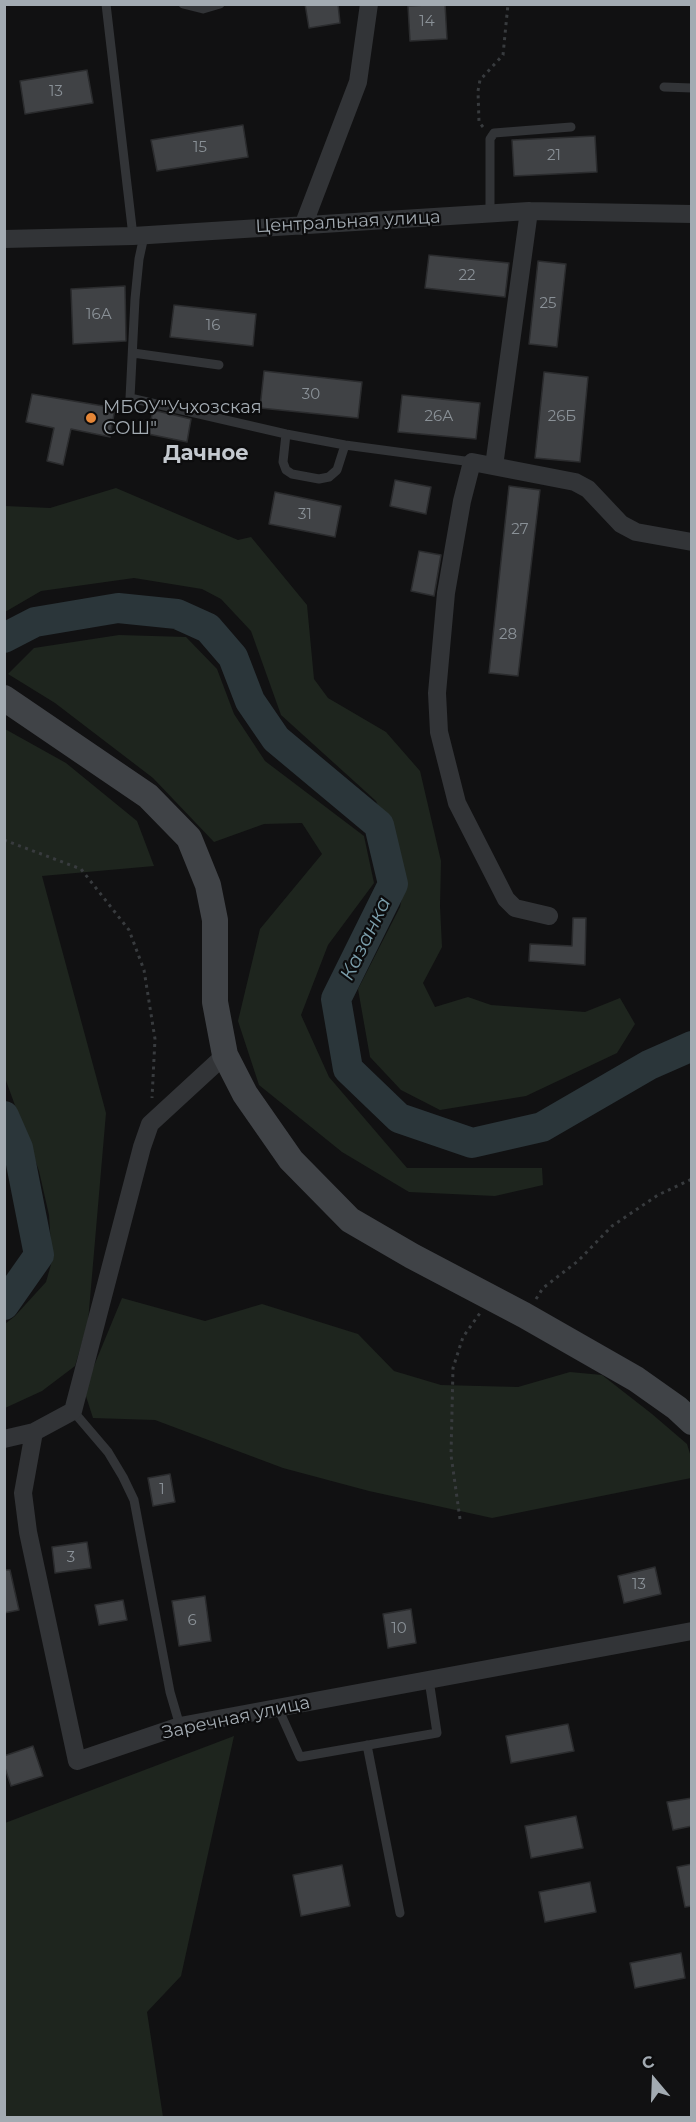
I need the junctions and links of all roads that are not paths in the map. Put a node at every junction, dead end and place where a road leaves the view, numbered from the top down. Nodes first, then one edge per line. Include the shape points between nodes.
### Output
1 (106, 4) edge
2 (183, 4) edge
3 (220, 4) edge
4 (369, 4) edge
5 (664, 87) dead end
6 (692, 88) edge
7 (571, 127) dead end
8 (529, 211) junction
9 (490, 214) junction
10 (692, 214) edge
11 (303, 226) junction
12 (139, 236) junction
13 (4, 239) edge
14 (133, 353) junction
15 (219, 365) dead end
16 (286, 434) junction
17 (345, 444) junction
18 (472, 462) junction
19 (495, 466) junction
20 (692, 543) edge
21 (4, 698) edge
22 (549, 915) dead end
23 (225, 1055) junction
24 (73, 1410) junction
25 (692, 1422) edge
26 (34, 1432) junction
27 (4, 1439) edge
28 (692, 1631) edge
29 (429, 1680) junction
30 (279, 1708) junction
31 (180, 1726) junction
32 (367, 1745) junction
33 (400, 1913) dead end

1 - 12 lane
2 - 3 lane via 203,9
4 - 11 street via 358,82
5 - 6 lane
7 - 9 lane via 494,133 490,139
8 - 9 street, Центральная улица
8 - 10 street, Центральная улица
8 - 19 street
9 - 11 street, Центральная улица
11 - 12 street, Центральная улица
12 - 13 street, Центральная улица
12 - 14 lane
14 - 15 lane
14 - 16 lane via 130,398
16 - 17 lane
16 - 17 lane via 286,470 319,479 337,470
17 - 18 lane
18 - 19 street
18 - 22 street via 446,593 436,693 439,732 457,803 506,899 515,908
19 - 20 street via 575,482 588,489 621,524 636,532
21 - 23 street via 148,796 189,838 208,885 215,920 215,1002
23 - 24 street via 150,1124
23 - 25 street via 245,1094 291,1160 350,1220 636,1379
24 - 26 street
24 - 31 lane via 108,1452 134,1500 170,1692
26 - 27 street
26 - 31 street, Заречная улица via 23,1493 28,1532 77,1761
28 - 29 street, Заречная улица
29 - 30 street, Заречная улица
29 - 32 lane via 437,1734
30 - 31 street, Заречная улица
30 - 32 lane via 300,1757
32 - 33 lane

